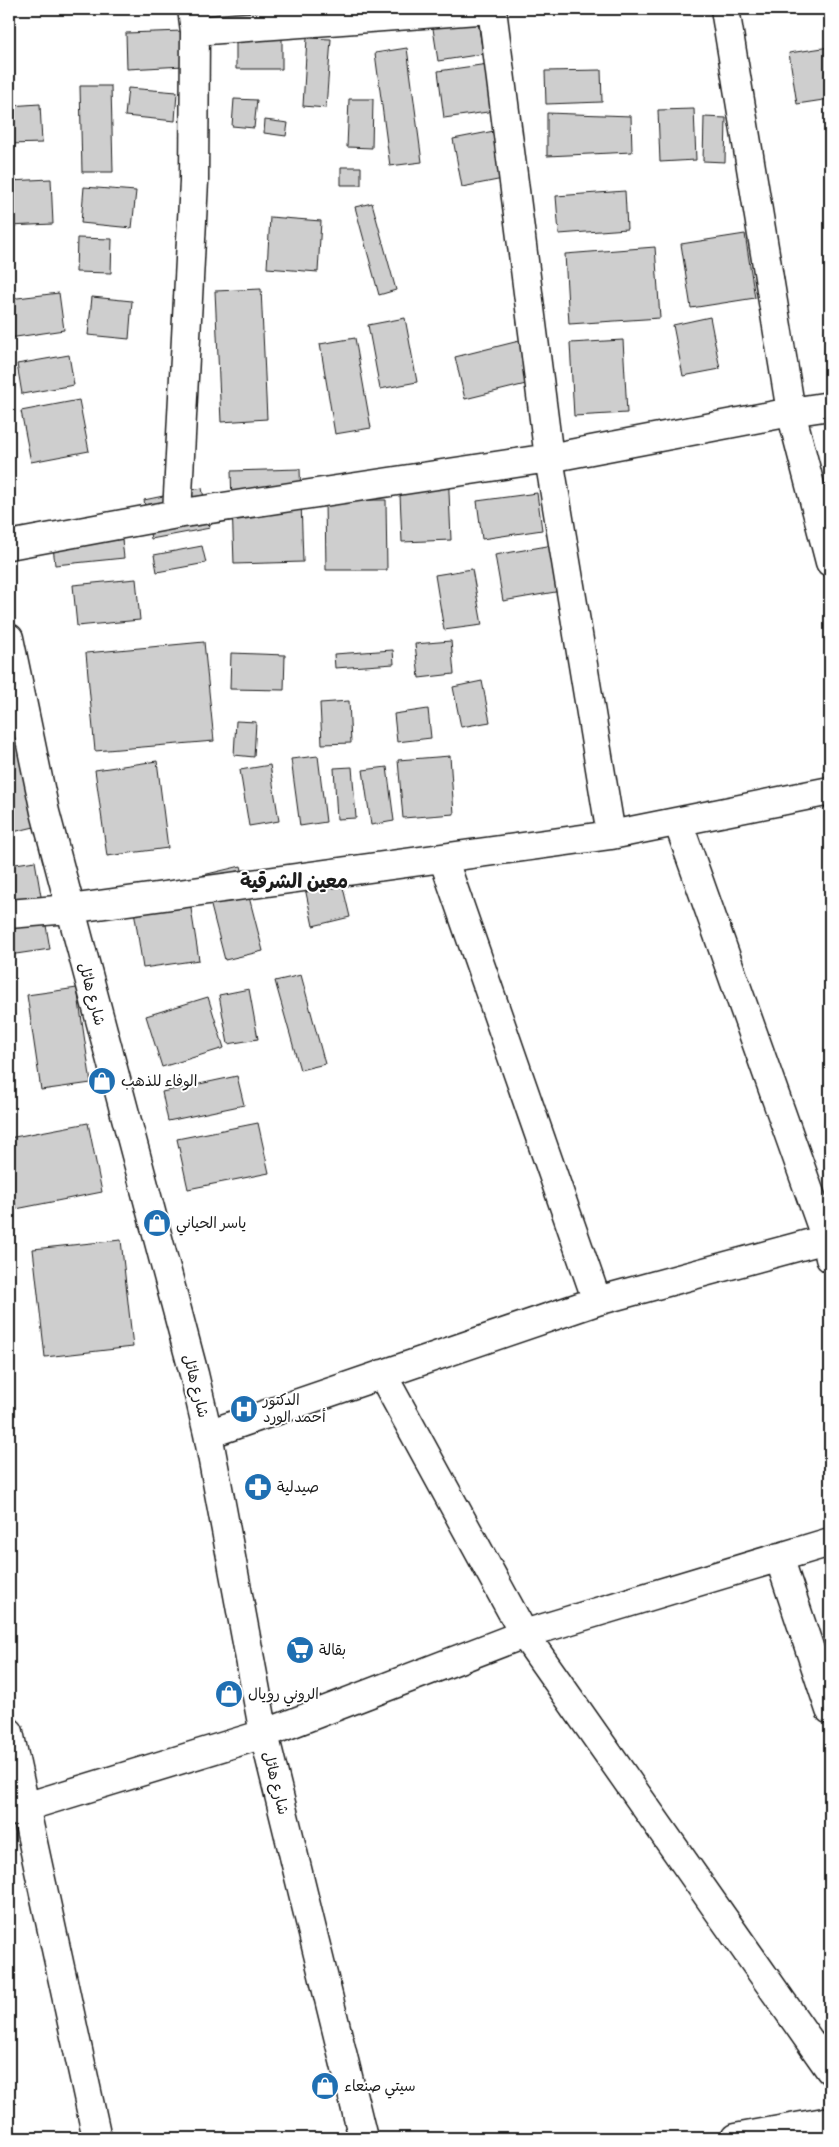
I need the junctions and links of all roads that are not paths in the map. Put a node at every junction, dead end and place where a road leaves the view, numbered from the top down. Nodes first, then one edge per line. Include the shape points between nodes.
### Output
1 (491, 9) edge
2 (725, 9) edge
3 (193, 20) edge
4 (830, 406) edge
5 (791, 412) junction
6 (549, 458) junction
7 (177, 514) junction
8 (9, 545) edge
9 (830, 562) edge
10 (9, 638) edge
11 (830, 791) edge
12 (678, 822) junction
13 (611, 835) junction
14 (443, 858) junction
15 (69, 909) junction
16 (9, 914) edge
17 (829, 1245) edge
18 (598, 1300) junction
19 (382, 1374) junction
20 (208, 1434) junction
21 (830, 1542) edge
22 (779, 1557) junction
23 (524, 1634) junction
24 (830, 1710) edge
25 (9, 1732) edge
26 (264, 1734) junction
27 (17, 1809) edge
28 (830, 2070) edge
29 (830, 2121) edge
30 (97, 2138) edge
31 (363, 2138) edge
32 (735, 2138) edge

1 - 3 street
1 - 6 street
2 - 5 street
3 - 7 street via 194,181
4 - 5 street
5 - 6 street
5 - 9 street
6 - 7 street
6 - 13 street
7 - 8 street
10 - 15 street, شارع هائل via 44,812
11 - 12 street
12 - 13 street
12 - 17 street
13 - 14 street
14 - 15 street
14 - 18 street
15 - 16 street
15 - 20 street, شارع هائل
17 - 18 street
18 - 19 street
19 - 20 street
19 - 23 street
20 - 26 street, شارع هائل
21 - 22 street
22 - 23 street
22 - 24 street
23 - 26 street
23 - 28 street
25 - 27 street
26 - 27 street
26 - 31 street, شارع هائل
27 - 30 street
29 - 32 street

